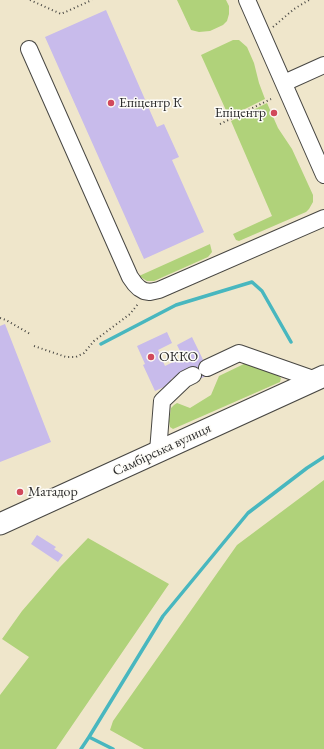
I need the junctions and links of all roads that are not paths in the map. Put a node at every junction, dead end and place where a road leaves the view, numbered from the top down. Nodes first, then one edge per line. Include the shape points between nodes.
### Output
1 (247, 0) edge
2 (29, 49) dead end
3 (324, 65) edge
4 (284, 83) junction
5 (324, 175) edge
6 (324, 218) edge
7 (320, 378) edge
8 (158, 452) junction
9 (0, 524) edge

1 - 4 street
2 - 6 street via 130,278 139,288 150,292 159,290
3 - 4 street
4 - 5 street
7 - 8 main road, Самбірська вулиця
7 - 8 street via 240,353 185,379 162,401
8 - 9 main road, Самбірська вулиця

